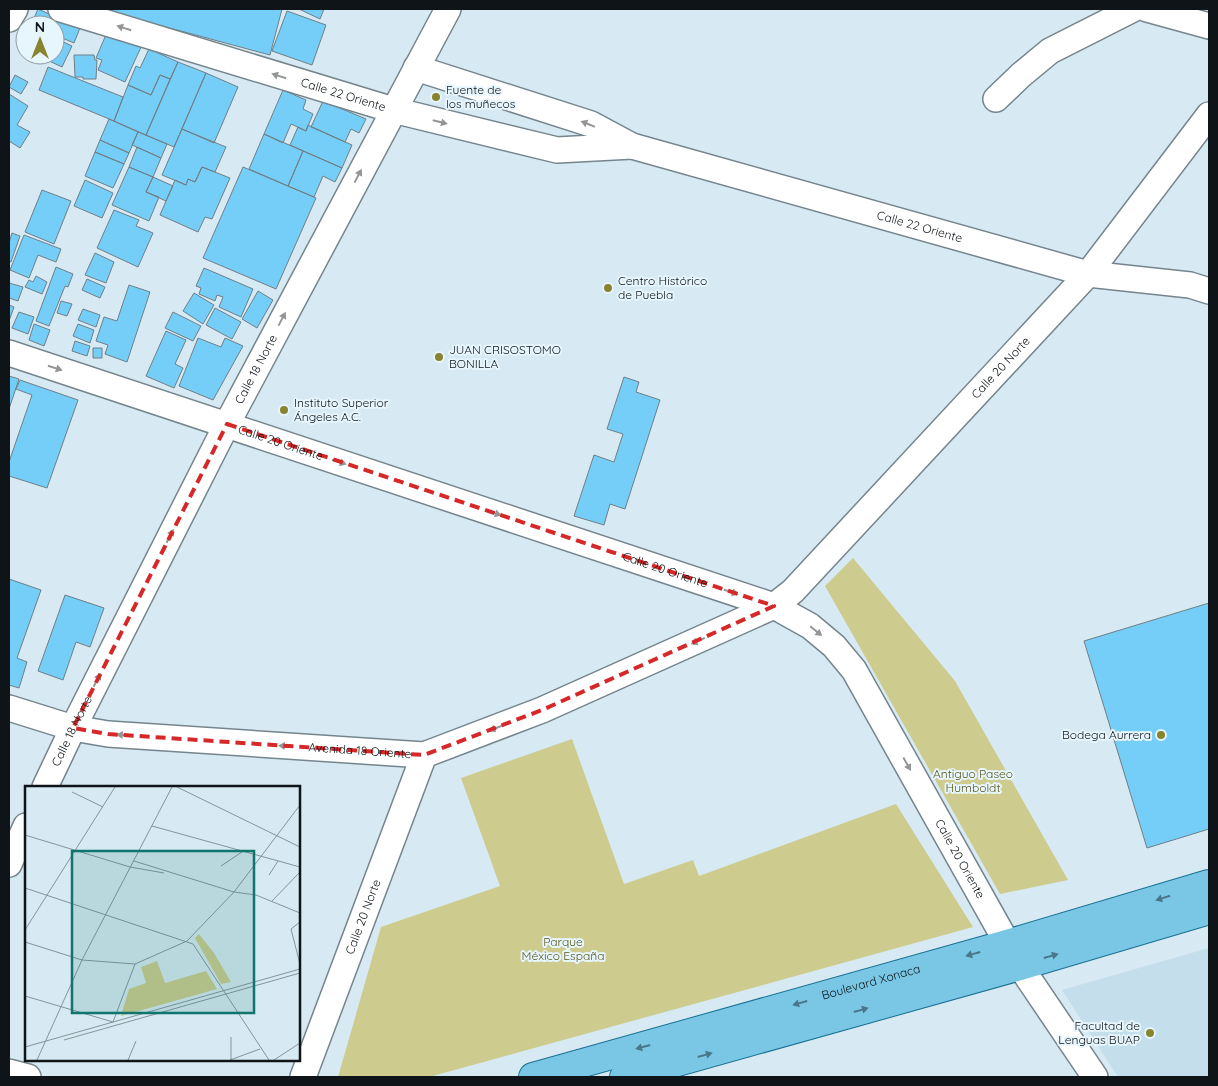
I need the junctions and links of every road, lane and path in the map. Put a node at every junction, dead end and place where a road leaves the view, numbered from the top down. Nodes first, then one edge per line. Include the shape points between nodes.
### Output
1 (15, 9) edge
2 (61, 9) edge
3 (448, 9) edge
4 (1133, 9) edge
5 (1147, 9) edge
6 (9, 19) edge
7 (1209, 26) edge
8 (416, 68) junction
9 (996, 99) dead end
10 (393, 110) junction
11 (1209, 115) edge
12 (632, 146) junction
13 (1088, 274) junction
14 (1209, 291) edge
15 (9, 353) edge
16 (227, 424) junction
17 (774, 606) junction
18 (9, 708) edge
19 (73, 728) junction
20 (424, 755) junction
21 (45, 786) edge
22 (25, 828) edge
23 (9, 864) edge
24 (1209, 884) edge
25 (1209, 910) edge
26 (1014, 955) junction
27 (9, 1072) edge
28 (28, 1077) edge
29 (303, 1077) edge
30 (533, 1077) edge
31 (624, 1077) edge
32 (1095, 1077) edge

1 - 6 street
10 -> 2 street, Calle 22 Oriente
3 - 8 street, Calle 18 Norte
4 - 9 street via 1050,51
5 - 7 street
8 - 10 street, Calle 18 Norte
12 -> 8 street, Calle 22 Oriente via 591,124
10 -> 12 street, Calle 22 Oriente via 558,150
16 -> 10 street, Calle 18 Norte
11 - 13 street, Calle 20 Norte
12 - 13 street, Calle 22 Oriente
13 - 14 street, Calle 22 Oriente via 1190,285
13 - 17 street, Calle 20 Norte via 800,584
15 -> 16 street, Calle 20 Oriente
16 -> 17 street, Calle 20 Oriente
19 -> 16 street, Calle 18 Norte
17 -> 20 street, Avenida 18 Oriente via 542,710
17 -> 26 street, Calle 20 Oriente via 810,626 834,646 854,670
18 - 19 street, Avenida 18 Oriente
20 -> 19 street, Avenida 18 Oriente via 108,734
19 - 21 street, Calle 18 Norte
20 - 29 street, Calle 20 Norte
22 - 23 street
24 -> 26 main road, Boulevard Xonaca
26 -> 25 main road, Boulevard Xonaca
26 -> 30 main road, Boulevard Xonaca
31 -> 26 main road, Boulevard Xonaca
26 - 32 street, Calle 20 Oriente
27 - 28 street

